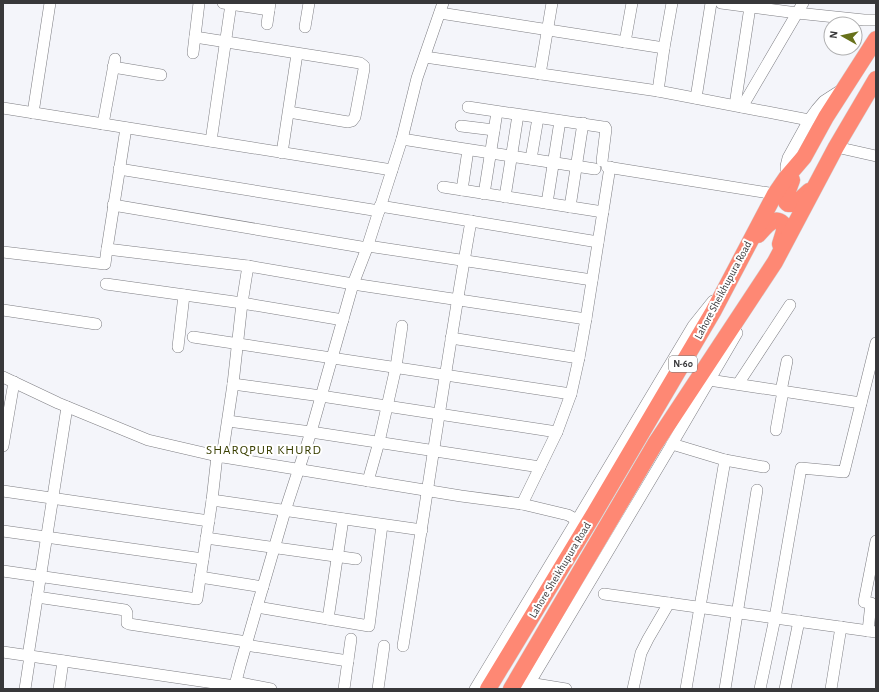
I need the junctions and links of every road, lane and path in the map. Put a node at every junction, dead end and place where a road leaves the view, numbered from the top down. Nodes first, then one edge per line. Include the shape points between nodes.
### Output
1 (50, 3) edge
2 (199, 3) edge
3 (309, 3) edge
4 (552, 3) edge
5 (632, 3) edge
6 (672, 3) edge
7 (711, 3) edge
8 (721, 3) edge
9 (227, 4) edge
10 (270, 7) edge
11 (750, 7) junction
12 (442, 8) edge
13 (800, 8) edge
14 (876, 20) edge
15 (267, 24) dead end
16 (305, 27) dead end
17 (547, 30) junction
18 (195, 37) junction
19 (876, 39) edge
20 (226, 42) junction
21 (625, 42) junction
22 (664, 48) junction
23 (193, 53) dead end
24 (297, 54) junction
25 (425, 57) junction
26 (540, 74) junction
27 (161, 75) dead end
28 (876, 79) edge
29 (845, 87) junction
30 (658, 91) junction
31 (696, 98) junction
32 (870, 101) edge
33 (739, 106) junction
34 (468, 107) dead end
35 (3, 108) edge
36 (289, 112) junction
37 (497, 112) junction
38 (33, 113) junction
39 (518, 115) junction
40 (538, 118) junction
41 (809, 120) junction
42 (560, 121) junction
43 (103, 124) junction
44 (583, 124) junction
45 (461, 126) dead end
46 (126, 128) junction
47 (494, 130) junction
48 (402, 139) junction
49 (211, 141) junction
50 (836, 147) junction
51 (468, 150) junction
52 (282, 153) junction
53 (491, 154) junction
54 (512, 156) junction
55 (876, 156) edge
56 (531, 159) junction
57 (553, 163) junction
58 (576, 166) junction
59 (603, 166) junction
60 (119, 168) junction
61 (392, 170) junction
62 (791, 173) junction
63 (817, 182) junction
64 (442, 187) dead end
65 (462, 190) junction
66 (484, 194) junction
67 (776, 194) junction
68 (505, 197) junction
69 (547, 203) junction
70 (114, 205) junction
71 (570, 207) junction
72 (380, 209) junction
73 (603, 212) junction
74 (471, 221) junction
75 (598, 242) junction
76 (368, 247) junction
77 (746, 248) junction
78 (106, 249) junction
79 (3, 252) edge
80 (464, 260) junction
81 (775, 262) junction
82 (248, 266) junction
83 (592, 280) junction
84 (730, 280) junction
85 (106, 284) dead end
86 (353, 284) junction
87 (184, 295) junction
88 (457, 299) junction
89 (242, 303) junction
90 (790, 305) dead end
91 (3, 310) edge
92 (586, 319) junction
93 (343, 320) junction
94 (96, 324) dead end
95 (402, 326) dead end
96 (193, 337) dead end
97 (451, 338) junction
98 (238, 343) junction
99 (876, 343) edge
100 (178, 347) dead end
101 (332, 358) junction
102 (579, 358) junction
103 (787, 362) dead end
104 (396, 367) junction
105 (445, 374) junction
106 (876, 376) edge
107 (3, 377) edge
108 (709, 380) junction
109 (14, 382) junction
110 (233, 384) junction
111 (738, 384) junction
112 (866, 384) junction
113 (782, 391) junction
114 (571, 394) junction
115 (321, 396) junction
116 (861, 403) junction
117 (387, 406) junction
118 (67, 407) junction
119 (440, 414) junction
120 (228, 421) junction
121 (776, 430) dead end
122 (311, 432) junction
123 (557, 432) junction
124 (379, 442) junction
125 (672, 444) junction
126 (3, 446) edge
127 (434, 450) junction
128 (220, 457) junction
129 (725, 460) junction
130 (540, 467) junction
131 (764, 467) dead end
132 (299, 470) junction
133 (368, 481) junction
134 (428, 490) junction
135 (757, 490) dead end
136 (3, 491) edge
137 (52, 498) junction
138 (212, 500) junction
139 (522, 504) junction
140 (285, 511) junction
141 (343, 519) junction
142 (209, 520) junction
143 (578, 520) junction
144 (382, 525) junction
145 (422, 530) junction
146 (3, 531) edge
147 (46, 537) junction
148 (206, 538) junction
149 (876, 541) edge
150 (274, 547) junction
151 (338, 556) junction
152 (203, 559) junction
153 (356, 559) dead end
154 (3, 572) edge
155 (40, 577) junction
156 (200, 577) junction
157 (263, 587) junction
158 (604, 594) dead end
159 (37, 598) junction
160 (669, 603) junction
161 (257, 607) junction
162 (700, 607) junction
163 (738, 613) junction
164 (775, 618) junction
165 (328, 619) junction
166 (799, 621) junction
167 (841, 627) junction
168 (872, 631) edge
169 (351, 639) dead end
170 (246, 644) junction
171 (384, 646) dead end
172 (403, 646) dead end
173 (3, 652) edge
174 (29, 656) junction
175 (63, 661) junction
176 (348, 661) junction
177 (235, 686) edge
178 (528, 686) edge
179 (25, 689) edge
180 (59, 689) edge
181 (271, 689) edge
182 (344, 689) edge
183 (378, 689) edge
184 (475, 689) edge
185 (488, 689) edge
186 (511, 689) edge
187 (566, 689) edge
188 (633, 689) edge
189 (686, 689) edge
190 (725, 689) edge
191 (760, 689) edge
192 (785, 689) edge
193 (831, 689) edge

1 - 38 street
2 - 18 street
3 - 16 street
4 - 17 street
5 - 21 street
6 - 22 street
7 - 31 street
8 - 11 street
9 - 10 street
9 - 20 street
10 - 15 street
11 - 13 street
11 - 33 street
12 - 17 street
12 - 25 street
13 - 14 street
13 - 33 street
17 - 21 street
17 - 26 street
18 - 20 street
18 - 23 street
19 - 29 highway, Lahore Sheikhupura Road / N-60
20 - 24 street
20 - 49 street
21 - 22 street
22 - 30 street
24 - 36 street
24 - 36 street via 360,63 364,69 355,118 352,121
25 - 26 street
25 - 48 street via 417,78
26 - 30 street
27 - 43 street via 114,63
28 - 32 highway, Lahore Sheikhupura Road / N-60
29 - 41 street via 824,101
29 - 62 highway, Lahore Sheikhupura Road / N-60 via 804,157
30 - 31 street
31 - 33 street
32 - 50 highway, Lahore Sheikhupura Road / N-60
33 - 41 street
34 - 37 street
35 - 38 street
36 - 52 street
37 - 39 street
37 - 47 street
38 - 43 street
39 - 40 street
39 - 54 street
40 - 42 street
40 - 56 street
41 - 62 street via 788,158 786,166
42 - 44 street
42 - 57 street
43 - 46 street
44 - 58 street
44 - 59 street via 606,129
45 - 47 street
46 - 49 street
46 - 60 street
47 - 53 street
48 - 51 street
48 - 61 street
49 - 52 street
50 - 55 street
50 - 63 highway, Lahore Sheikhupura Road / N-60
51 - 53 street
51 - 65 street
52 - 61 street
53 - 54 street
53 - 66 street
54 - 56 street
54 - 68 street
56 - 57 street
57 - 58 street
57 - 69 street
58 - 59 street
58 - 71 street
59 - 67 street
59 - 73 street
60 - 70 street
60 - 72 street
61 - 72 street
62 - 63 highway via 785,199 788,204 795,204
62 - 67 highway, Lahore Sheikhupura Road / N-60
63 - 81 highway, Lahore Sheikhupura Road / N-60
64 - 65 street
65 - 66 street
66 - 68 street
67 - 77 highway, Lahore Sheikhupura Road / N-60
68 - 69 street
69 - 71 street
70 - 76 street
70 - 78 street
71 - 73 street
72 - 74 street
72 - 76 street
73 - 75 street
74 - 75 street
74 - 80 street
75 - 83 street
76 - 80 street
76 - 86 street
77 - 81 highway via 768,224 780,221 784,225 784,232
77 - 84 highway, Lahore Sheikhupura Road / N-60
78 - 79 street via 105,264
78 - 82 street
80 - 83 street
80 - 88 street
81 - 108 street via 759,296
81 - 186 highway, Lahore Sheikhupura Road / N-60 via 655,444
82 - 86 street
82 - 89 street
83 - 92 street
84 - 143 street via 693,326
84 - 185 highway, Lahore Sheikhupura Road / N-60 via 598,508
85 - 87 street
86 - 88 street
86 - 93 street
87 - 89 street
87 - 100 street
88 - 92 street
88 - 97 street
89 - 93 street
89 - 98 street
90 - 111 street
91 - 94 street
92 - 102 street
93 - 101 street
95 - 104 street
96 - 98 street
97 - 102 street
97 - 105 street
98 - 101 street
98 - 110 street
99 - 112 street
101 - 104 street
101 - 115 street
102 - 114 street
103 - 113 street
104 - 105 street
104 - 117 street
105 - 114 street
105 - 119 street
106 - 112 street
107 - 109 street
108 - 111 street
108 - 125 street
109 - 118 street
109 - 126 street
110 - 115 street
110 - 120 street
111 - 113 street
112 - 116 street
113 - 116 street
113 - 121 street
114 - 123 street
115 - 117 street
115 - 122 street
116 - 164 street via 844,472 801,468
117 - 119 street
117 - 124 street
118 - 128 street via 148,440
118 - 137 street
119 - 123 street
119 - 127 street
120 - 122 street
120 - 128 street
122 - 124 street
122 - 132 street
123 - 130 street
124 - 127 street
124 - 133 street
125 - 129 street
125 - 178 street
127 - 130 street
127 - 134 street
128 - 132 street
128 - 138 street
129 - 131 street
129 - 162 street
130 - 139 street
132 - 133 street
132 - 140 street
133 - 134 street
134 - 139 street
134 - 145 street
135 - 163 street
136 - 137 street
137 - 142 street
137 - 147 street
138 - 140 street
138 - 142 street
139 - 143 street
140 - 141 street
140 - 150 street
141 - 144 street
141 - 151 street
142 - 148 street
143 - 184 street
144 - 145 street
144 - 165 street via 369,626
145 - 172 street
146 - 147 street
147 - 152 street
147 - 155 street
148 - 150 street
148 - 152 street
149 - 168 street via 864,602 871,603
150 - 151 street
150 - 157 street
151 - 153 street
151 - 165 street
152 - 156 street
154 - 155 street
155 - 156 street via 197,599
155 - 159 street
156 - 157 street
157 - 161 street
158 - 160 street
159 - 170 street via 125,610 129,624
159 - 174 street
160 - 162 street
160 - 188 street via 641,653
161 - 165 street
161 - 170 street
162 - 163 street
162 - 189 street
163 - 164 street
163 - 190 street
164 - 166 street
164 - 191 street
166 - 167 street
166 - 192 street
167 - 168 street
167 - 193 street
169 - 176 street
170 - 176 street
170 - 177 street
171 - 183 street
173 - 174 street
174 - 175 street
174 - 179 street
175 - 177 street
175 - 180 street
176 - 182 street
177 - 181 street
178 - 187 street

